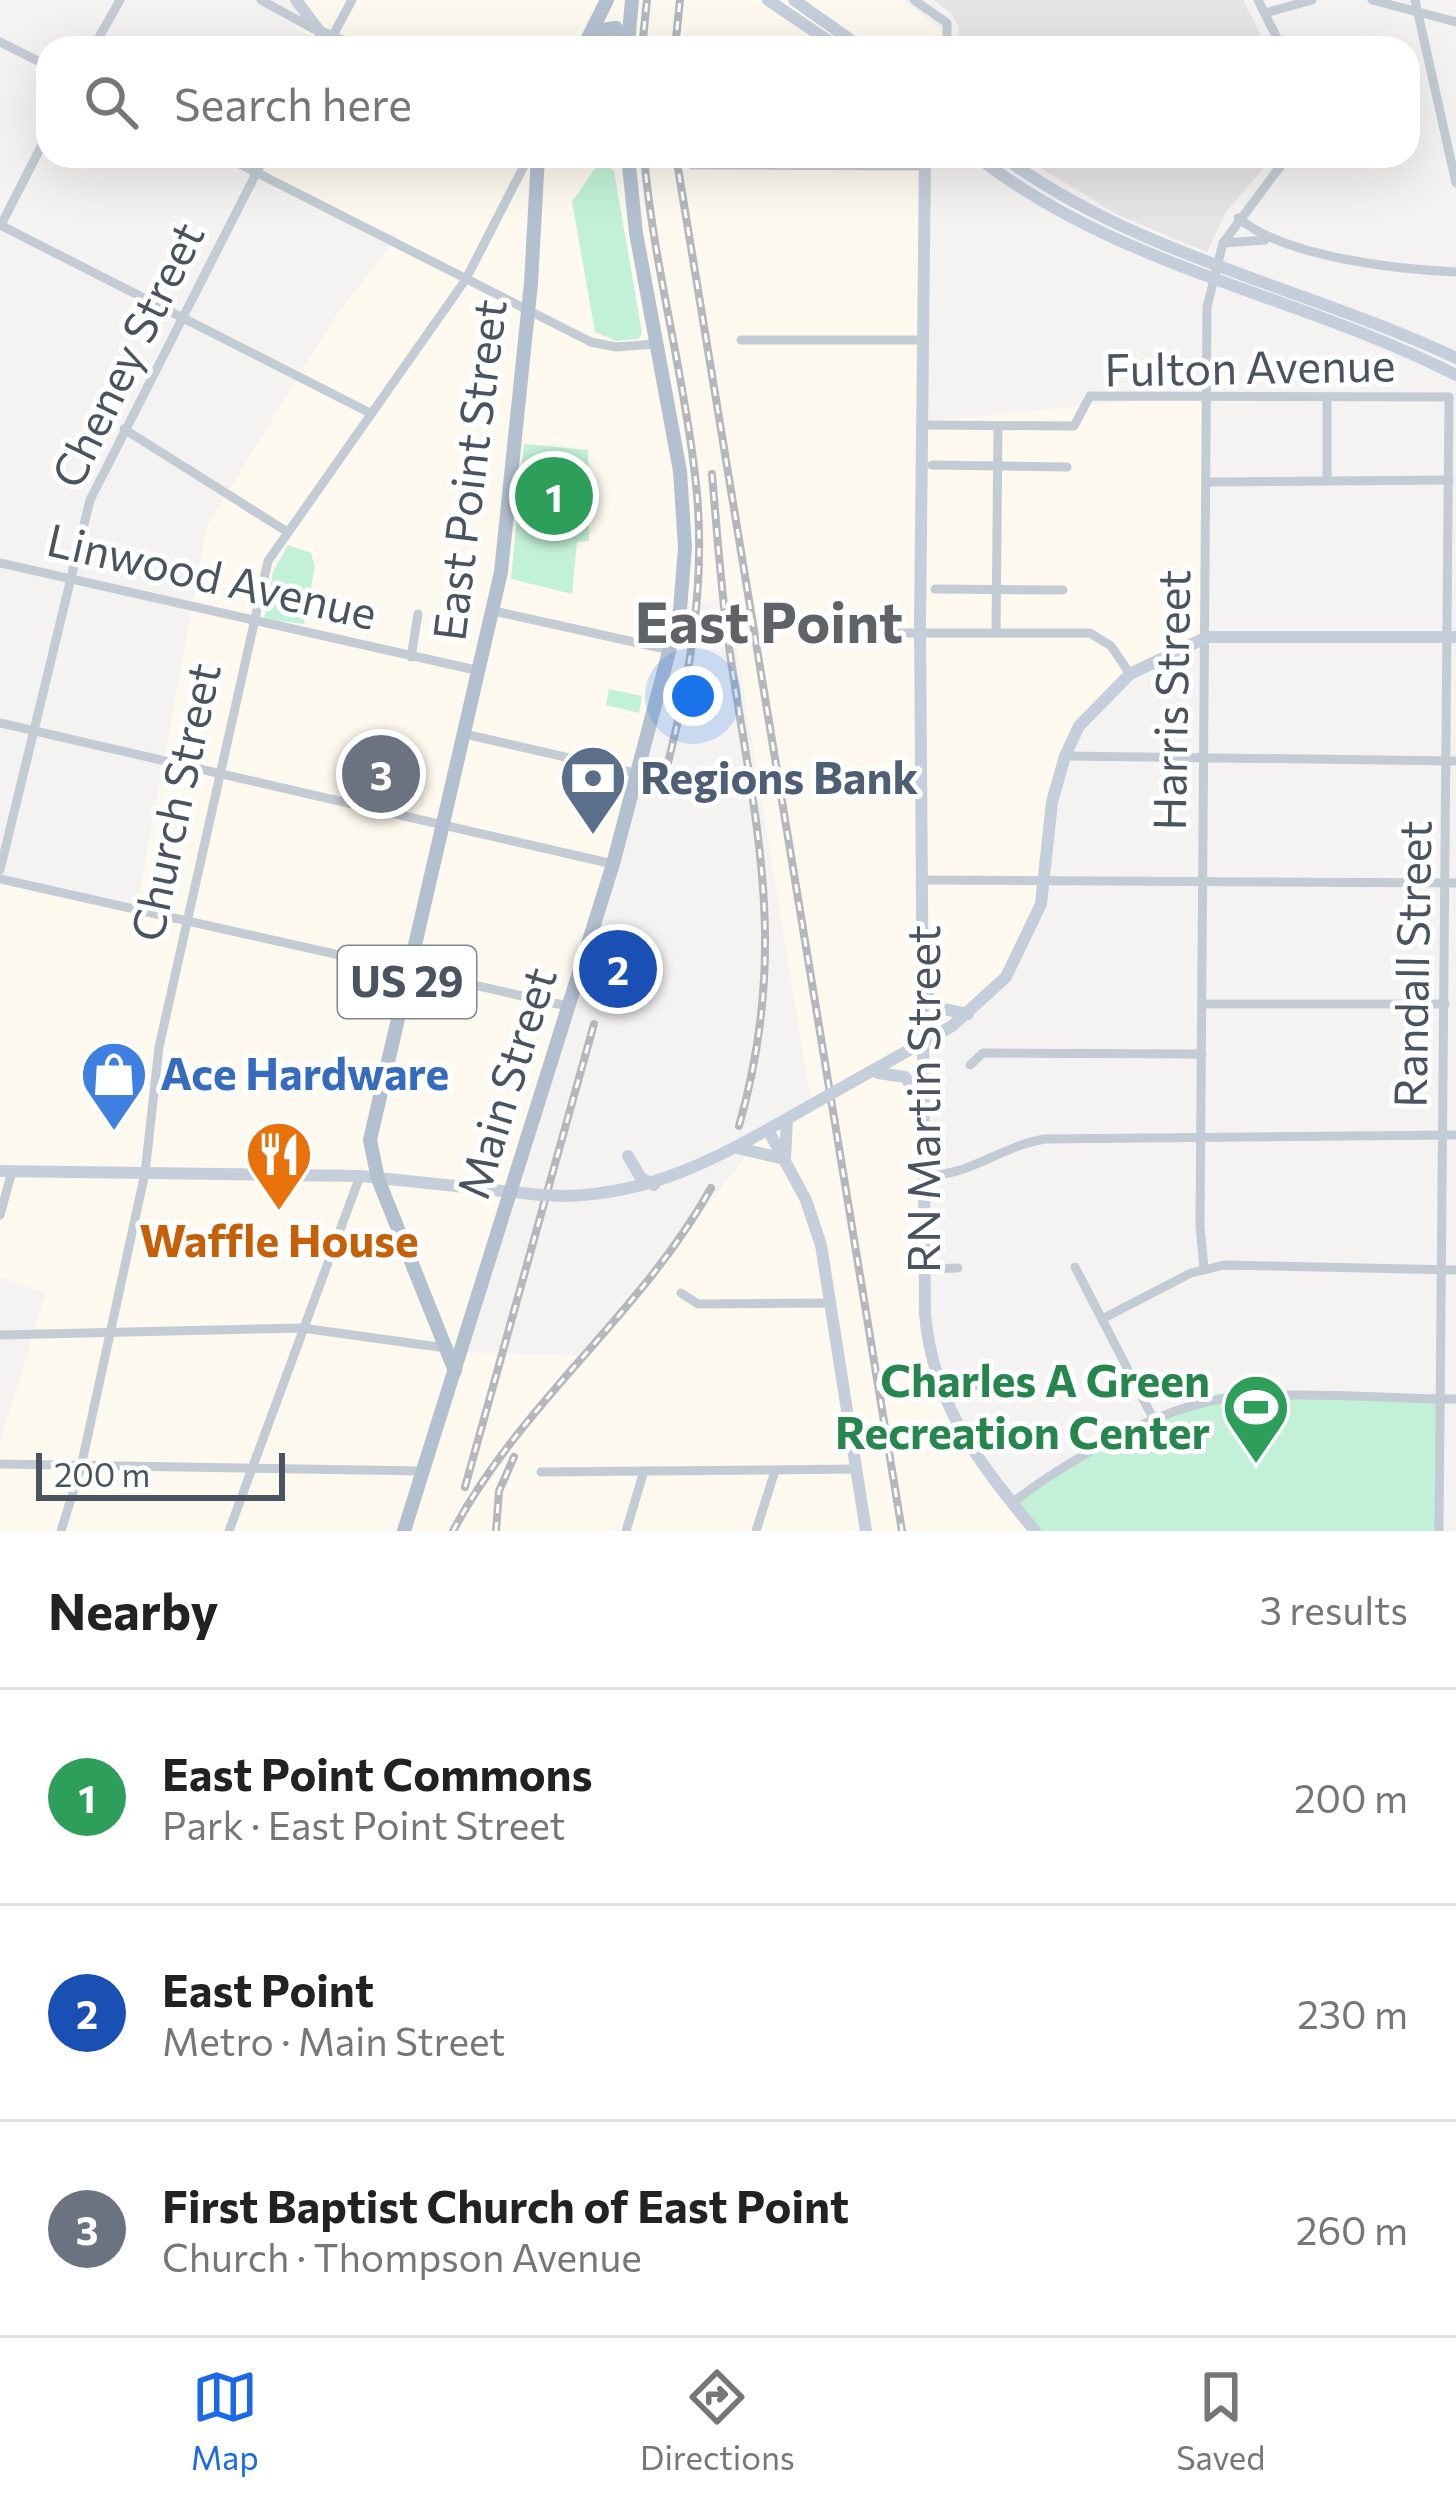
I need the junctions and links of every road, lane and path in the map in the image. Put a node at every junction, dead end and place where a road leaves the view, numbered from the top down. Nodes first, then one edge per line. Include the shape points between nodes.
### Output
1 (120, 0) edge
2 (261, 0) edge
3 (296, 0) edge
4 (305, 0) edge
5 (352, 0) edge
6 (607, 0) edge
7 (632, 0) edge
8 (768, 0) edge
9 (794, 0) edge
10 (914, 0) edge
11 (1258, 0) edge
12 (1312, 0) edge
13 (1372, 0) edge
14 (1416, 5) edge
15 (1265, 14) junction
16 (1456, 22) edge
17 (591, 32) junction
18 (100, 36) edge
19 (322, 36) edge
20 (325, 36) edge
21 (325, 36) edge
22 (329, 36) edge
23 (589, 36) edge
24 (621, 36) edge
25 (629, 36) edge
26 (821, 36) edge
27 (845, 36) edge
28 (947, 36) edge
29 (1276, 36) edge
30 (0, 42) edge
31 (36, 60) edge
32 (36, 156) edge
33 (248, 168) edge
34 (258, 168) edge
35 (526, 168) edge
36 (533, 168) edge
37 (626, 168) edge
38 (924, 168) edge
39 (994, 168) edge
40 (1022, 168) edge
41 (1278, 168) edge
42 (256, 172) junction
43 (1456, 183) edge
44 (1238, 218) junction
45 (0, 225) edge
46 (1266, 240) junction
47 (1223, 243) junction
48 (1216, 265) junction
49 (1456, 272) edge
50 (466, 278) junction
51 (1211, 280) junction
52 (528, 310) junction
53 (181, 317) junction
54 (741, 340) dead end
55 (923, 340) junction
56 (656, 344) junction
57 (1456, 358) edge
58 (1456, 375) edge
59 (1449, 397) joint
60 (1207, 398) junction
61 (1327, 398) junction
62 (370, 413) junction
63 (922, 425) junction
64 (998, 426) junction
65 (124, 429) junction
66 (932, 465) dead end
67 (998, 466) junction
68 (1067, 467) dead end
69 (1449, 480) junction
70 (1327, 481) junction
71 (1207, 482) junction
72 (286, 530) junction
73 (0, 563) edge
74 (70, 578) junction
75 (935, 589) dead end
76 (997, 590) junction
77 (1064, 590) dead end
78 (494, 610) junction
79 (418, 614) dead end
80 (253, 620) junction
81 (829, 634) dead end
82 (923, 634) junction
83 (996, 634) junction
84 (1207, 637) junction
85 (1452, 637) edge
86 (671, 650) junction
87 (411, 657) junction
88 (480, 671) junction
89 (1130, 674) junction
90 (0, 722) edge
91 (33, 730) junction
92 (465, 734) junction
93 (1065, 756) junction
94 (1204, 760) junction
95 (1452, 761) edge
96 (219, 772) junction
97 (639, 774) junction
98 (444, 825) junction
99 (613, 864) junction
100 (0, 874) edge
101 (1045, 879) junction
102 (923, 880) junction
103 (1203, 880) junction
104 (1451, 883) edge
105 (186, 920) junction
106 (410, 970) junction
107 (923, 988) junction
108 (1202, 1004) junction
109 (567, 1006) junction
110 (1449, 1012) edge
111 (970, 1014) junction
112 (922, 1043) junction
113 (1202, 1054) junction
114 (970, 1065) dead end
115 (856, 1080) junction
116 (923, 1102) junction
117 (793, 1115) junction
118 (768, 1130) junction
119 (1450, 1134) edge
120 (1201, 1139) junction
121 (370, 1140) junction
122 (736, 1148) junction
123 (628, 1156) dead end
124 (785, 1159) junction
125 (6, 1171) edge
126 (145, 1173) junction
127 (360, 1176) junction
128 (923, 1176) junction
129 (378, 1179) junction
130 (654, 1185) junction
131 (511, 1192) junction
132 (0, 1215) edge
133 (1075, 1267) dead end
134 (958, 1268) dead end
135 (1204, 1268) junction
136 (924, 1269) junction
137 (1441, 1270) junction
138 (1456, 1270) edge
139 (680, 1293) dead end
140 (831, 1303) junction
141 (1102, 1319) junction
142 (302, 1328) junction
143 (110, 1333) junction
144 (0, 1336) edge
145 (446, 1348) junction
146 (455, 1370) junction
147 (988, 1381) dead end
148 (942, 1398) junction
149 (1440, 1399) junction
150 (1456, 1399) edge
151 (1155, 1422) junction
152 (0, 1464) edge
153 (80, 1466) junction
154 (248, 1469) junction
155 (856, 1469) junction
156 (424, 1471) junction
157 (644, 1471) junction
158 (776, 1471) junction
159 (541, 1472) dead end
160 (1012, 1503) junction
161 (61, 1531) edge
162 (229, 1531) edge
163 (404, 1531) edge
164 (626, 1531) edge
165 (756, 1531) edge
166 (866, 1531) edge
167 (1035, 1531) edge
168 (1439, 1531) edge

1 - 18 street
2 - 19 street
3 - 20 main road
4 - 21 main road
5 - 22 street
6 - 17 main road
7 - 25 main road
8 - 26 main road
9 - 27 main road
10 - 28 street via 947,23
11 - 15 street
12 - 15 street
13 - 14 street
14 - 16 street
14 - 43 street
15 - 29 street
17 - 23 main road
17 - 24 main road via 616,28
30 - 31 street
32 - 45 street
33 - 42 street
34 - 42 street, Cheney Street
35 - 50 street, Church Street
36 - 52 main road, East Point Street / US 29
37 - 56 main road, Main Street
38 - 55 main road, RN Martin Street
39 - 51 main road via 1083,226
40 - 48 main road via 1106,220
41 - 44 street, Harris Street
42 - 50 street
42 - 53 street, Cheney Street
44 - 46 street
44 - 47 street, Harris Street
45 - 53 street
46 - 47 street
46 - 49 street
47 - 48 street, Harris Street
48 - 51 street, Harris Street
48 - 57 main road
50 - 52 street
50 - 62 street, Church Street
51 - 58 main road
51 - 60 street, Harris Street
52 - 56 street via 600,346
52 - 78 main road, East Point Street / US 29
53 - 62 street
53 - 65 street, Cheney Street
54 - 55 street
55 - 63 main road, RN Martin Street
56 - 86 main road, Main Street via 685,516
59 - 61 street, Fulton Avenue
59 - 69 street, Randall Street
60 - 61 street, Fulton Avenue
60 - 64 street, Fulton Avenue via 1090,396 1074,426
60 - 71 street, Harris Street
61 - 70 street
62 - 72 street, Church Street
63 - 64 street, Fulton Avenue
63 - 82 main road, RN Martin Street
64 - 67 street
65 - 72 street
65 - 74 street, Cheney Street via 89,500
66 - 67 street
67 - 68 street
67 - 76 street
69 - 70 street
69 - 85 street, Randall Street
70 - 71 street
71 - 84 street, Harris Street
72 - 80 street, Church Street via 268,561
73 - 74 street, Linwood Avenue
74 - 80 street, Linwood Avenue
74 - 91 street, Cheney Street
75 - 76 street
76 - 77 street
76 - 83 street
78 - 86 street
78 - 88 main road, East Point Street / US 29
79 - 87 street
80 - 87 street, Linwood Avenue
80 - 96 street, Church Street
81 - 82 street
82 - 83 street
82 - 102 main road, RN Martin Street
83 - 89 street via 1090,633
84 - 85 main road
84 - 89 main road
84 - 94 street, Harris Street
85 - 95 street, Randall Street
86 - 97 main road, Main Street
87 - 88 street, Linwood Avenue
88 - 92 main road, East Point Street / US 29
89 - 93 main road via 1079,726
90 - 91 street
91 - 96 street
91 - 100 street, Cheney Street
92 - 97 street
92 - 98 main road, East Point Street / US 29
93 - 94 street
93 - 101 main road
94 - 95 street
94 - 103 street, Harris Street
95 - 104 street, Randall Street
96 - 98 street
96 - 105 street, Church Street
97 - 99 main road, Main Street
98 - 99 street
98 - 106 main road, East Point Street / US 29
99 - 109 main road, Main Street
100 - 105 street
101 - 102 street
101 - 103 street
101 - 111 main road via 1022,953
102 - 107 main road, RN Martin Street
103 - 104 street
103 - 108 street, Harris Street
104 - 110 street, Randall Street
105 - 106 street
105 - 126 street, Church Street via 159,1047
106 - 109 street
106 - 121 main road, East Point Street / US 29
107 - 111 main road via 939,1009
107 - 112 main road, RN Martin Street
108 - 110 street
108 - 113 street, Harris Street
109 - 131 main road, Main Street
110 - 119 street, Randall Street
111 - 112 main road
112 - 115 main road
112 - 116 main road, RN Martin Street
113 - 114 street via 983,1053
113 - 120 street, Harris Street
115 - 116 main road via 898,1073
115 - 117 main road, bridge
116 - 128 main road, RN Martin Street
117 - 118 main road
117 - 124 main road
118 - 122 main road
118 - 124 main road
119 - 120 street
119 - 137 street, Randall Street
120 - 128 street via 1045,1139 967,1171
120 - 135 street, Harris Street
121 - 127 main road, East Point Street
121 - 129 main road, East Point Street / US 29
122 - 124 main road
122 - 130 main road
123 - 130 main road
124 - 140 main road via 813,1218
125 - 126 main road
125 - 132 street
126 - 127 main road
126 - 143 street, Church Street
127 - 129 main road
127 - 142 street, East Point Street
128 - 136 main road, RN Martin Street
129 - 131 main road
129 - 145 main road, US 29
130 - 131 main road, bridge via 562,1196
131 - 146 main road, Main Street
133 - 141 street
134 - 136 street
135 - 137 street
135 - 141 street
136 - 148 main road, RN Martin Street via 927,1340
137 - 138 street
137 - 149 street, Randall Street
139 - 140 street via 698,1304
140 - 155 main road
141 - 151 street
142 - 143 street
142 - 145 street
142 - 154 street, East Point Street
143 - 144 street
143 - 153 street, Church Street
145 - 146 main road, US 29
146 - 156 main road, Main Street
147 - 148 street
148 - 160 main road, RN Martin Street via 968,1448
149 - 150 street
149 - 151 street via 1228,1398
149 - 168 street, Randall Street
151 - 160 street
152 - 153 street
153 - 154 street
153 - 161 street, Church Street
154 - 156 street
154 - 162 street, East Point Street
155 - 158 street
155 - 166 main road
156 - 163 main road, Main Street
157 - 158 street
157 - 159 street
157 - 164 street
158 - 165 street
160 - 167 main road, RN Martin Street

